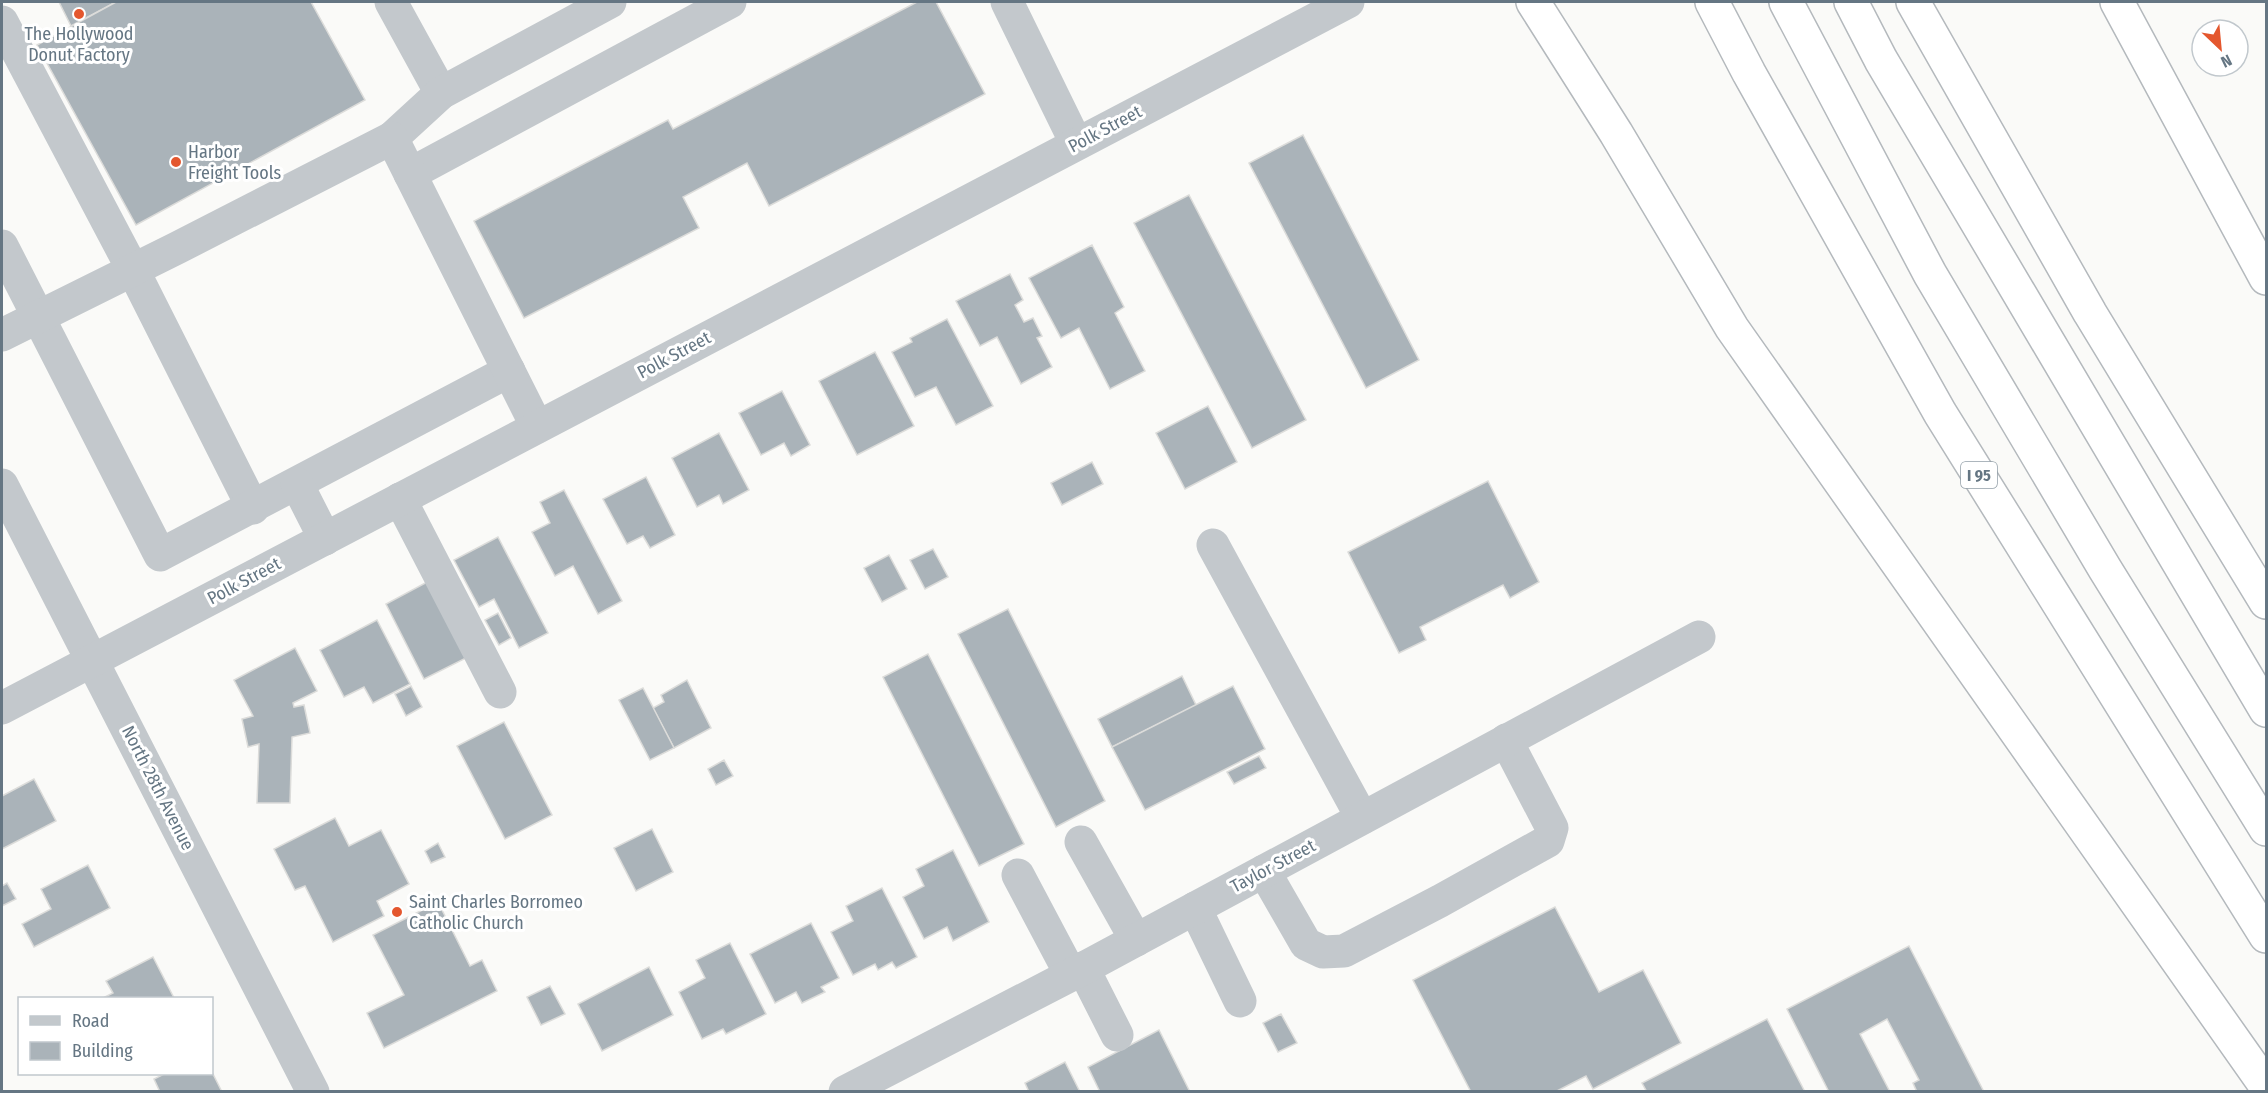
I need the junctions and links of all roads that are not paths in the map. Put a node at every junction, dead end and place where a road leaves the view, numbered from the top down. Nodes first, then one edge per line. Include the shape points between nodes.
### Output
1 (391, 2) edge
2 (610, 2) edge
3 (730, 2) edge
4 (1007, 2) edge
5 (1348, 2) edge
6 (1533, 2) edge
7 (1712, 2) edge
8 (1786, 2) edge
9 (1851, 2) edge
10 (1913, 2) edge
11 (2117, 2) edge
12 (2, 22) edge
13 (441, 93) junction
14 (392, 138) junction
15 (1076, 143) junction
16 (410, 174) junction
17 (2, 246) edge
18 (133, 270) junction
19 (2266, 278) edge
20 (38, 317) junction
21 (2, 335) edge
22 (509, 371) junction
23 (537, 427) junction
24 (297, 484) junction
25 (2, 485) edge
26 (400, 499) junction
27 (254, 507) junction
28 (325, 539) junction
29 (1213, 544) dead end
30 (2266, 602) edge
31 (1699, 637) dead end
32 (93, 660) junction
33 (500, 692) dead end
34 (2, 708) edge
35 (2266, 710) edge
36 (1506, 741) junction
37 (1362, 818) junction
38 (2266, 829) edge
39 (1081, 842) dead end
40 (1264, 871) junction
41 (1018, 875) dead end
42 (1195, 908) junction
43 (2266, 936) edge
44 (1136, 940) junction
45 (1077, 971) junction
46 (1240, 1001) dead end
47 (1117, 1035) dead end
48 (2266, 1086) edge
49 (313, 1092) edge
50 (845, 1092) edge

1 - 13 street
2 - 13 street
3 - 16 street
4 - 15 street
5 - 15 street, Polk Street
6 - 48 highway via 1732,328
7 - 43 highway, I 95 via 1940,412
8 - 38 highway via 1930,274 2105,569
9 - 35 highway via 1881,60
10 - 30 highway via 2090,313
11 - 19 highway
12 - 18 street
13 - 14 street
14 - 16 street
14 - 18 street
15 - 23 street, Polk Street
16 - 22 street
17 - 20 street
18 - 20 street
18 - 27 street
20 - 21 street
20 - 27 street via 160,555
22 - 23 street
22 - 24 street
23 - 26 street, Polk Street
24 - 27 street
24 - 28 street
25 - 32 street, North 28th Avenue
26 - 28 street, Polk Street
26 - 33 street
28 - 32 street, Polk Street
29 - 37 street
31 - 36 street, Taylor Street
32 - 34 street, Polk Street
32 - 49 street, North 28th Avenue
36 - 37 street, Taylor Street
36 - 40 street via 1552,828 1548,841 1487,876 1344,951 1323,952 1305,944
37 - 40 street, Taylor Street
39 - 44 street
40 - 42 street, Taylor Street
41 - 45 street
42 - 44 street, Taylor Street
42 - 46 street
44 - 45 street, Taylor Street
45 - 47 street
45 - 50 street, Taylor Street

